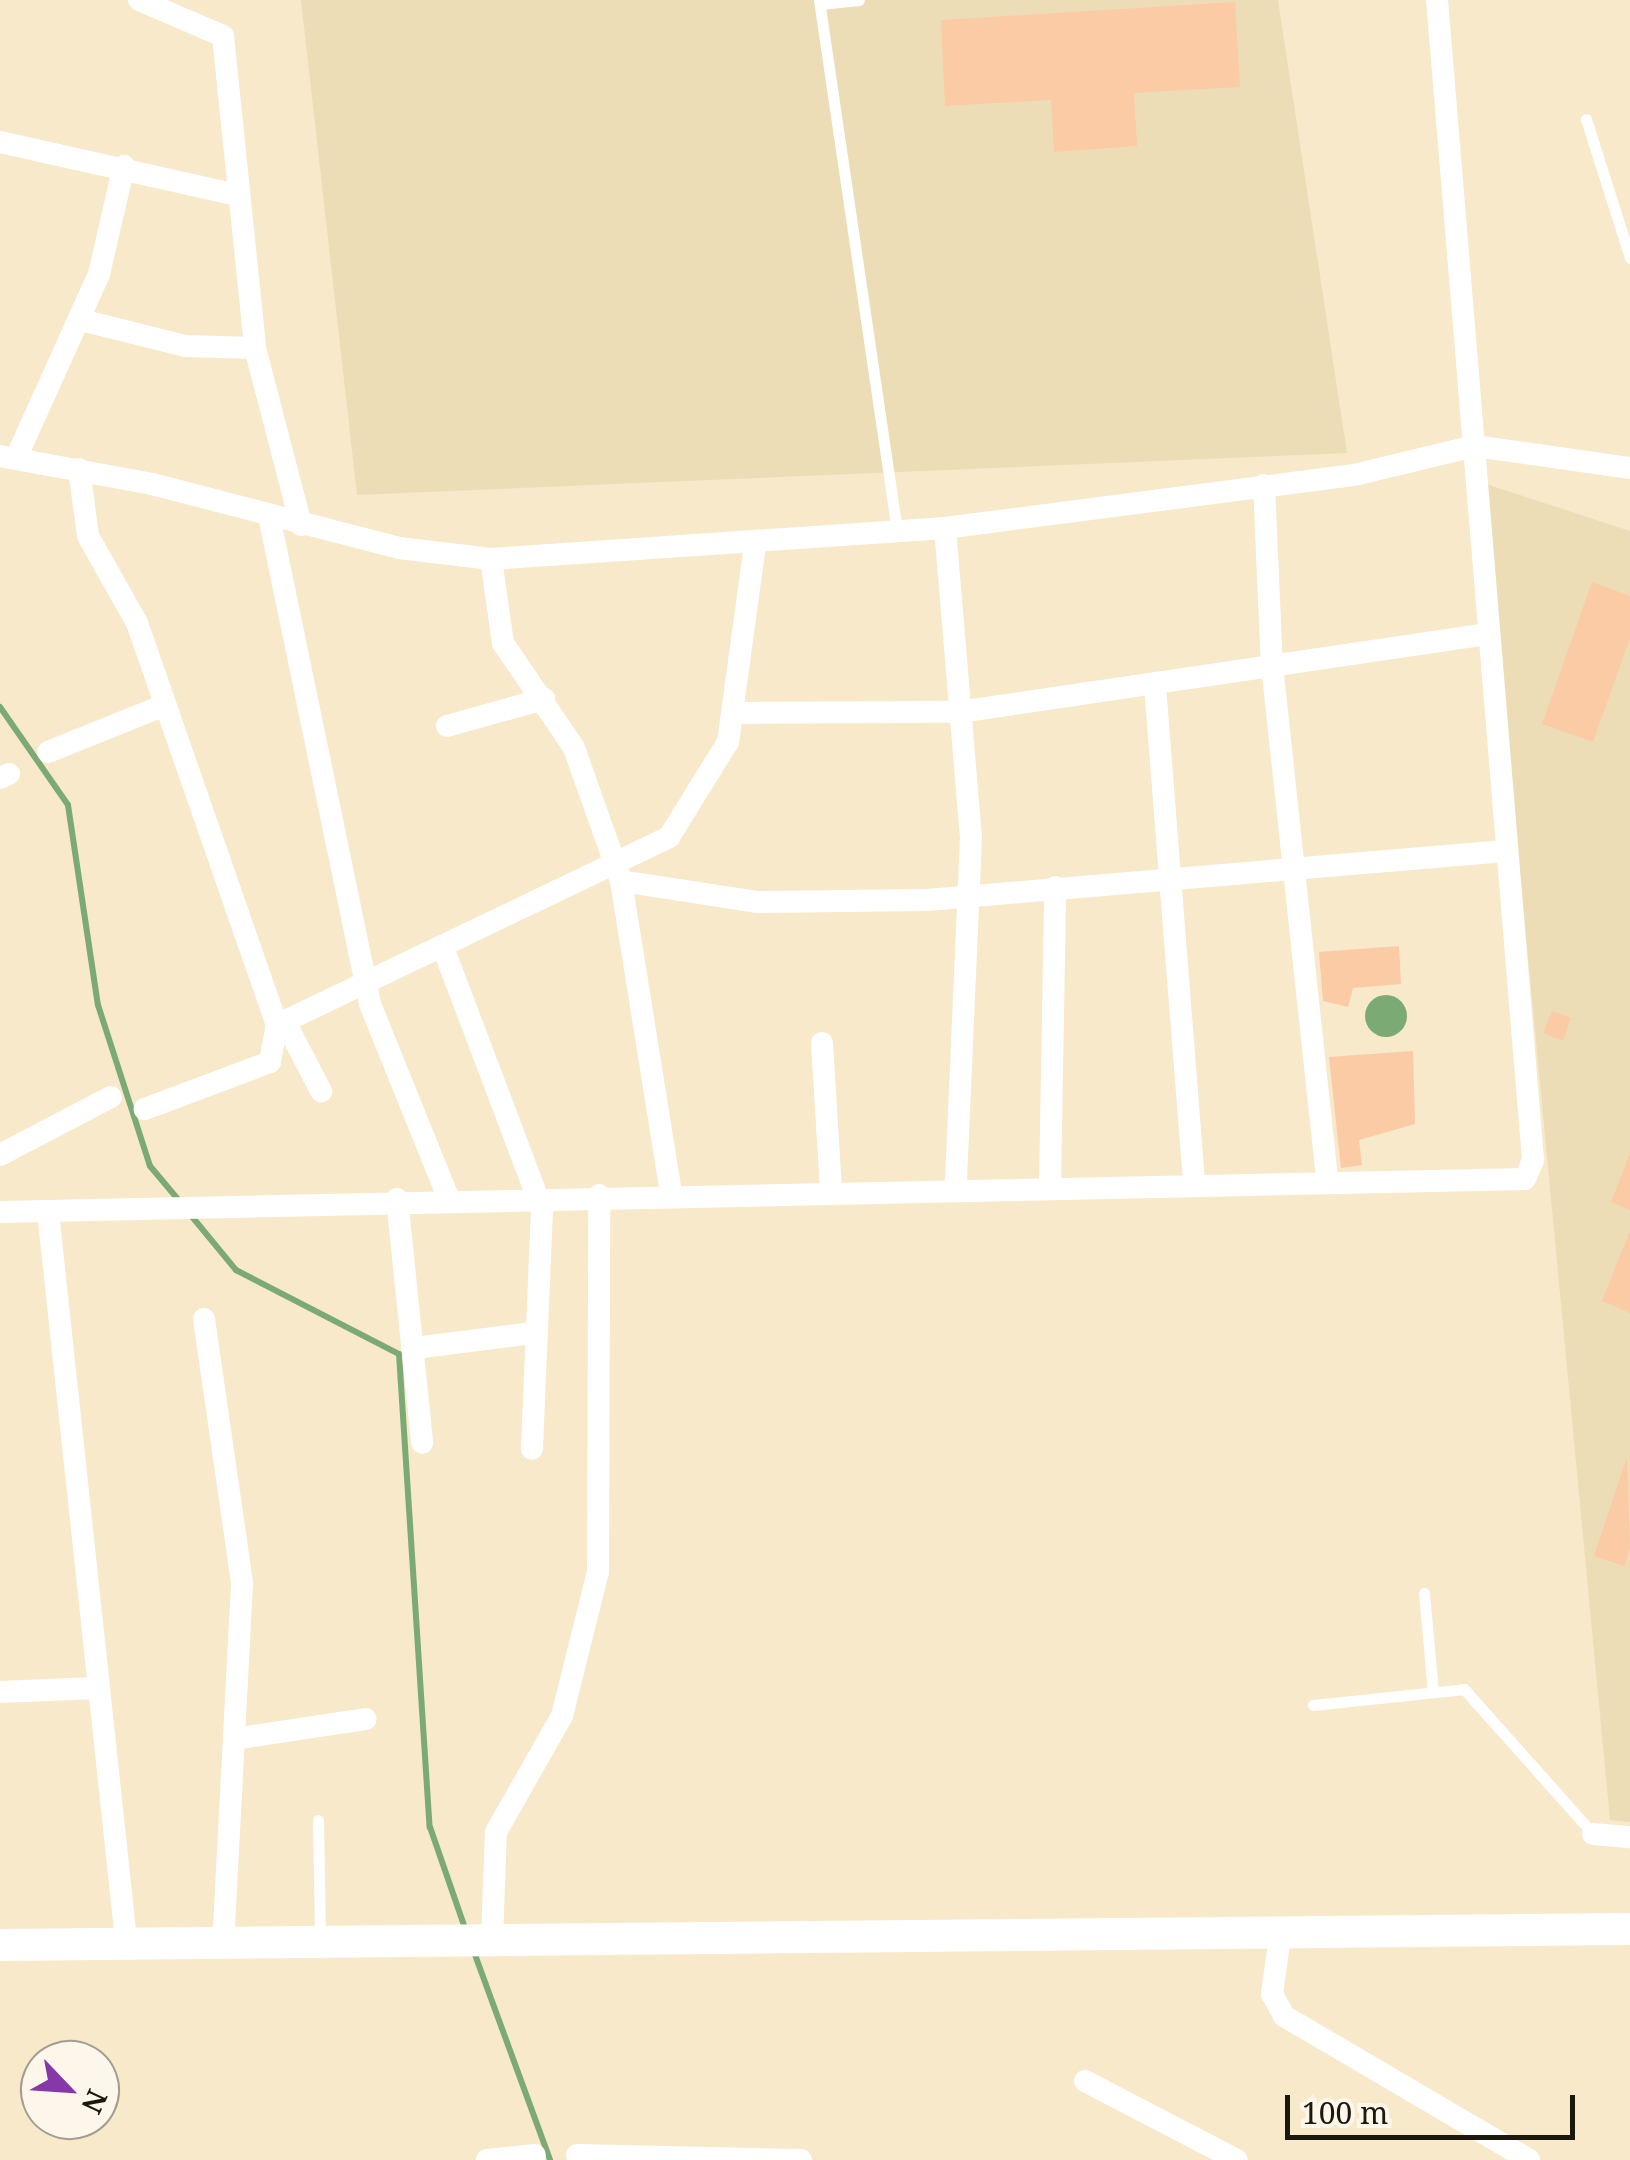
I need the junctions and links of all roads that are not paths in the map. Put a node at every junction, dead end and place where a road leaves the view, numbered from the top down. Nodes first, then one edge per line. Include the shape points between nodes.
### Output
1 (140, 0) edge
2 (859, 0) edge
3 (1437, 0) edge
4 (820, 2) edge
5 (1586, 119) dead end
6 (0, 142) edge
7 (124, 166) junction
8 (237, 196) junction
9 (1630, 258) edge
10 (81, 320) junction
11 (255, 348) junction
12 (1475, 446) junction
13 (8, 457) edge
14 (1630, 468) edge
15 (79, 469) junction
16 (1264, 486) junction
17 (269, 516) junction
18 (301, 525) junction
19 (945, 528) junction
20 (897, 531) junction
21 (755, 544) junction
22 (491, 559) junction
23 (1488, 634) junction
24 (1272, 665) junction
25 (1155, 686) junction
26 (544, 700) junction
27 (166, 706) junction
28 (736, 712) junction
29 (960, 712) junction
30 (447, 726) dead end
31 (48, 752) dead end
32 (1505, 850) junction
33 (1295, 866) junction
34 (619, 873) junction
35 (1170, 880) junction
36 (1054, 888) junction
37 (968, 894) junction
38 (444, 950) junction
39 (369, 982) junction
40 (282, 1025) junction
41 (822, 1042) dead end
42 (322, 1092) dead end
43 (111, 1097) dead end
44 (145, 1110) dead end
45 (0, 1155) edge
46 (1327, 1178) junction
47 (1194, 1180) junction
48 (956, 1184) junction
49 (1050, 1186) junction
50 (671, 1192) junction
51 (831, 1192) junction
52 (539, 1195) junction
53 (599, 1195) junction
54 (448, 1196) junction
55 (396, 1199) junction
56 (0, 1212) edge
57 (48, 1212) junction
58 (204, 1320) dead end
59 (532, 1332) junction
60 (414, 1348) junction
61 (422, 1443) dead end
62 (532, 1448) dead end
63 (1424, 1593) dead end
64 (94, 1688) junction
65 (0, 1692) edge
66 (1433, 1692) junction
67 (1313, 1705) dead end
68 (366, 1719) dead end
69 (240, 1738) junction
70 (318, 1820) dead end
71 (1594, 1834) joint
72 (1630, 1837) edge
73 (1281, 1929) junction
74 (1630, 1929) edge
75 (126, 1940) junction
76 (320, 1940) junction
77 (488, 1940) junction
78 (222, 1941) junction
79 (0, 1945) edge
80 (1085, 2081) dead end
81 (535, 2154) dead end
82 (577, 2155) dead end
83 (486, 2160) edge
84 (801, 2160) edge
85 (1237, 2160) edge
86 (1529, 2160) edge

1 - 8 street via 223,36
2 - 4 lane
3 - 12 street
4 - 20 lane
5 - 9 lane
6 - 7 street
7 - 8 street
7 - 10 street
8 - 11 street
10 - 11 street via 166,343
10 - 13 street
11 - 18 street
12 - 14 street
12 - 16 street
12 - 23 street
13 - 15 street
15 - 17 street
15 - 27 street via 88,536 136,623
16 - 19 street
16 - 24 street
17 - 18 street
17 - 39 street
18 - 22 street
19 - 20 street
19 - 29 street
20 - 21 street
21 - 22 street
21 - 28 street
22 - 26 street via 503,643
23 - 24 street
23 - 32 street
24 - 25 street
24 - 33 street
25 - 29 street
25 - 35 street
26 - 30 street
26 - 34 street via 582,766
27 - 31 street
27 - 40 street
28 - 29 street
28 - 34 street via 686,820
29 - 37 street
32 - 33 street
32 - 46 street via 1531,1171 1516,1182
33 - 35 street
33 - 46 street
34 - 37 street via 778,903
34 - 38 street
34 - 50 street
35 - 36 street
35 - 47 street
36 - 37 street
36 - 49 street
37 - 48 street
38 - 39 street
38 - 52 street
39 - 40 street
39 - 54 street
40 - 42 street
40 - 44 street via 270,1062
41 - 51 street
43 - 45 street
46 - 47 street
47 - 49 street
48 - 49 street
48 - 51 street
50 - 51 street
50 - 53 street
52 - 53 street
52 - 54 street
52 - 59 street
53 - 77 street via 598,1572 562,1716 496,1832
54 - 55 street
55 - 57 street
55 - 60 street
56 - 57 street
57 - 64 street
58 - 69 street via 242,1584
59 - 60 street
59 - 62 street
60 - 61 street
63 - 66 lane
64 - 65 street
64 - 75 street
66 - 67 lane
66 - 71 lane via 1464,1689
68 - 69 street
69 - 78 street
70 - 76 lane
71 - 72 street
73 - 74 street
73 - 77 street
73 - 86 street via 1272,1994 1284,2016
75 - 78 street
75 - 79 street
76 - 77 street
76 - 78 street
80 - 85 street
81 - 83 street
82 - 84 street

